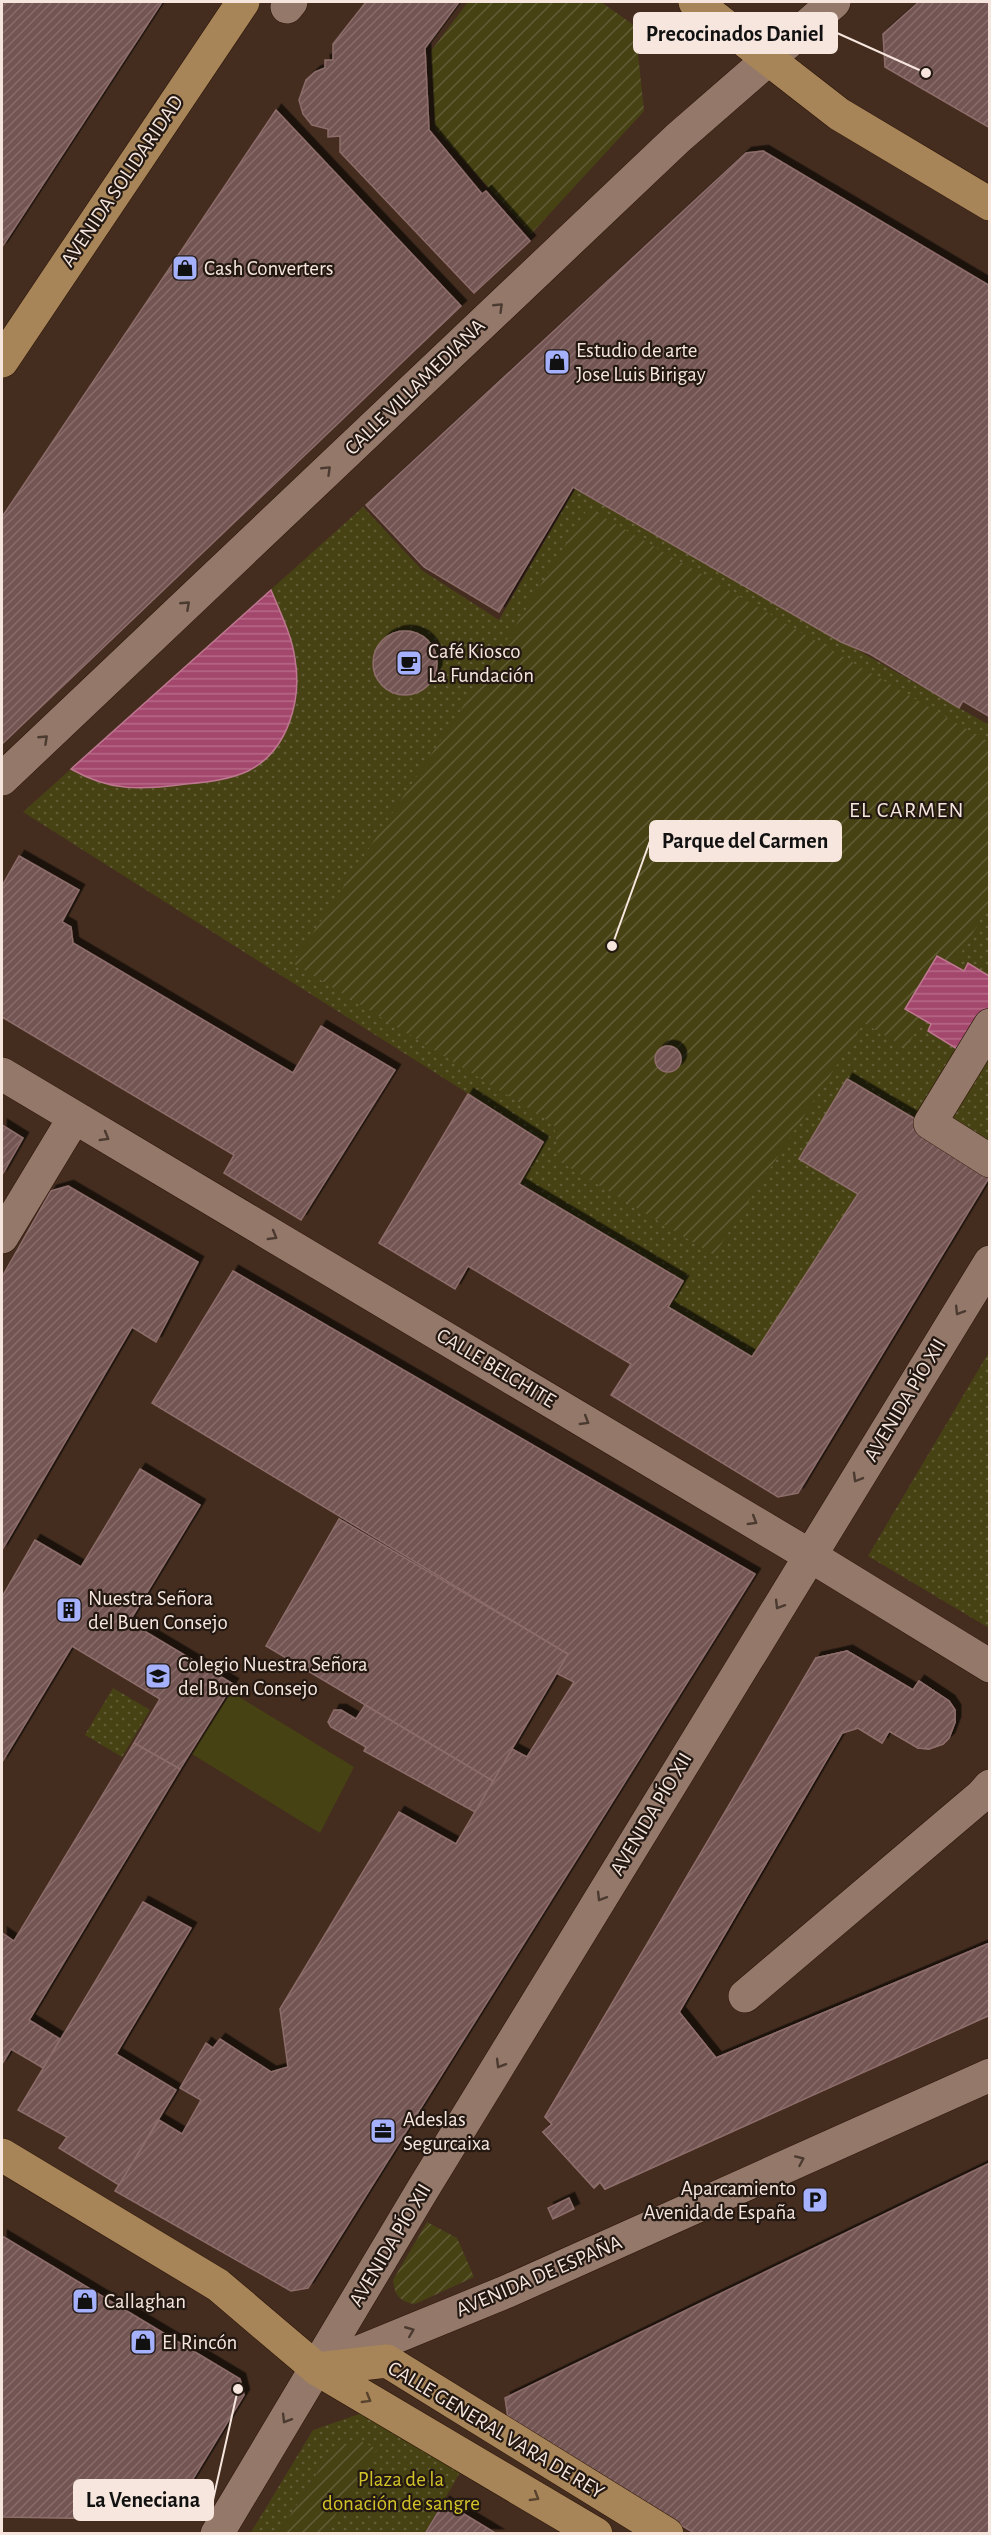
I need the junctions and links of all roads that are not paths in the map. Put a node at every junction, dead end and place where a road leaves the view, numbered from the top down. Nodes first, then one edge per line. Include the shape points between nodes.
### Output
1 (243, 2) edge
2 (696, 2) edge
3 (834, 2) edge
4 (770, 58) junction
5 (990, 204) edge
6 (2, 361) edge
7 (2, 779) edge
8 (990, 1025) edge
9 (2, 1074) edge
10 (74, 1118) junction
11 (990, 1161) edge
12 (2, 1237) edge
13 (990, 1262) edge
14 (809, 1555) junction
15 (990, 1666) edge
16 (990, 1786) edge
17 (745, 1996) dead end
18 (984, 2083) edge
19 (2, 2156) edge
20 (317, 2369) junction
21 (217, 2534) edge
22 (596, 2534) edge
23 (667, 2534) edge

1 - 6 main road, AVENIDA SOLIDARIDAD
2 - 4 main road
3 - 4 street, CALLE VILLAMEDIANA
4 - 5 main road via 839,114
7 -> 4 street, CALLE VILLAMEDIANA via 678,138
8 - 11 street via 930,1123
9 - 10 street, CALLE BELCHITE
10 - 12 street
10 -> 14 street, CALLE BELCHITE
13 -> 14 street, AVENIDA PÍO XII
14 - 15 street, CALLE BELCHITE
14 -> 20 street, AVENIDA PÍO XII
16 - 17 street
20 -> 18 street, AVENIDA DE ESPAÑA via 508,2291
19 - 20 main road, CALLE GENERAL VARA DE REY via 218,2285
20 -> 21 street, AVENIDA PÍO XII
20 -> 22 main road, CALLE GENERAL VARA DE REY
20 - 23 main road, CALLE GENERAL VARA DE REY via 387,2361

